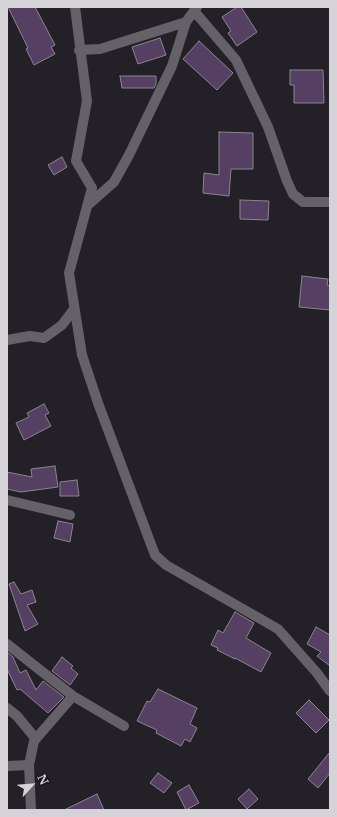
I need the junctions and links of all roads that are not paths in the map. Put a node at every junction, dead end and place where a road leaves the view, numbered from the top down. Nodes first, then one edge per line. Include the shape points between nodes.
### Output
1 (75, 7) edge
2 (196, 9) edge
3 (186, 22) junction
4 (79, 50) junction
5 (330, 202) edge
6 (88, 205) junction
7 (74, 309) junction
8 (7, 340) edge
9 (7, 500) edge
10 (70, 515) dead end
11 (7, 644) edge
12 (330, 691) edge
13 (73, 696) junction
14 (7, 708) edge
15 (124, 726) dead end
16 (36, 739) junction
17 (29, 765) junction
18 (7, 766) edge
19 (31, 810) edge

1 - 4 street
2 - 3 street
2 - 5 street via 236,60 268,127 293,194 303,202
3 - 4 street via 100,49
3 - 6 street via 172,66 129,156 114,182
4 - 6 street via 87,101 76,160 92,188
6 - 7 street via 69,273
7 - 8 street via 62,325 44,338 30,336
7 - 12 street via 82,355 155,555 166,565 278,629 317,672
9 - 10 street
11 - 13 street
13 - 15 street
13 - 16 street
14 - 16 street
16 - 17 street
17 - 18 street
17 - 19 street

